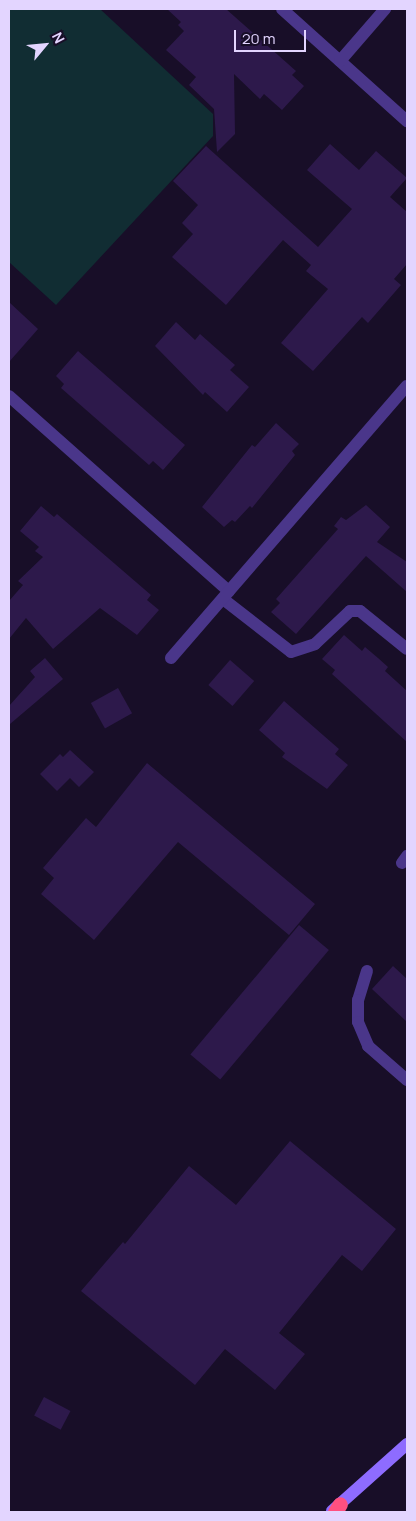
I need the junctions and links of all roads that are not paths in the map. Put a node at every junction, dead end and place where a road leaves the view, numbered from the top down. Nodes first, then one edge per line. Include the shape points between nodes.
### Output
1 (282, 9) edge
2 (385, 9) edge
3 (340, 61) junction
4 (407, 121) edge
5 (407, 386) edge
6 (9, 396) edge
7 (226, 595) junction
8 (407, 649) edge
9 (171, 658) dead end
10 (367, 971) dead end
11 (407, 1080) edge
12 (407, 1444) edge
13 (335, 1509) edge

1 - 3 street
2 - 3 street
3 - 4 street
5 - 7 street
6 - 7 street
7 - 8 street via 291,652 315,644 350,611 360,611
7 - 9 street
10 - 11 street via 358,1000 358,1022 368,1046
12 - 13 street

